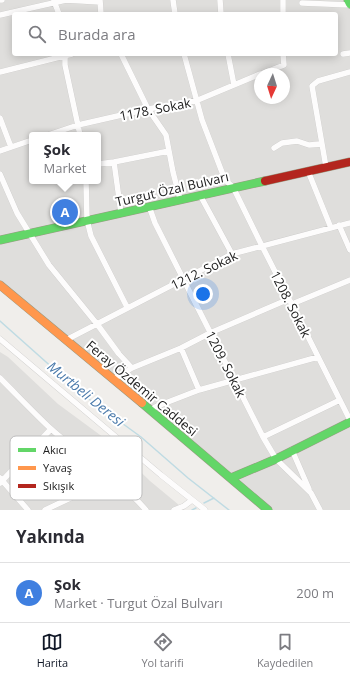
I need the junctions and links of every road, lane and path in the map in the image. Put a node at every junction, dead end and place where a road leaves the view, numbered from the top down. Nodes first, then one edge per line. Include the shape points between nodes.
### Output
1 (173, 0) edge
2 (220, 0) edge
3 (284, 0) edge
4 (348, 0) edge
5 (100, 1) edge
6 (54, 2) edge
7 (302, 2) dead end
8 (350, 5) edge
9 (12, 12) edge
10 (12, 12) edge
11 (58, 12) edge
12 (101, 12) edge
13 (175, 12) edge
14 (221, 12) edge
15 (284, 12) edge
16 (0, 15) edge
17 (350, 53) edge
18 (343, 54) dead end
19 (61, 56) edge
20 (65, 56) edge
21 (122, 56) edge
22 (185, 56) edge
23 (228, 56) edge
24 (284, 56) edge
25 (276, 68) edge
26 (0, 72) edge
27 (350, 72) edge
28 (254, 77) edge
29 (234, 85) junction
30 (198, 100) junction
31 (148, 109) junction
32 (0, 118) edge
33 (78, 125) junction
34 (57, 132) edge
35 (79, 132) edge
36 (29, 141) edge
37 (322, 144) junction
38 (11, 147) junction
39 (274, 148) dead end
40 (169, 151) junction
41 (0, 152) edge
42 (114, 162) junction
43 (350, 162) edge
44 (101, 164) edge
45 (326, 167) junction
46 (308, 170) junction
47 (0, 174) edge
48 (86, 184) edge
49 (233, 187) junction
50 (200, 195) junction
51 (180, 199) junction
52 (149, 206) junction
53 (120, 212) junction
54 (87, 220) junction
55 (350, 223) edge
56 (339, 225) junction
57 (331, 228) junction
58 (29, 233) junction
59 (0, 240) edge
60 (262, 246) junction
61 (350, 250) edge
62 (232, 254) junction
63 (183, 279) junction
64 (350, 280) edge
65 (0, 285) edge
66 (291, 301) junction
67 (127, 308) junction
68 (97, 324) junction
69 (210, 333) junction
70 (0, 339) edge
71 (66, 340) junction
72 (181, 348) junction
73 (318, 357) junction
74 (132, 368) junction
75 (0, 378) edge
76 (114, 379) junction
77 (235, 380) junction
78 (199, 390) junction
79 (340, 400) junction
80 (152, 412) junction
81 (350, 421) edge
82 (50, 429) junction
83 (43, 436) edge
84 (59, 436) edge
85 (115, 436) edge
86 (263, 437) junction
87 (292, 450) junction
88 (142, 459) edge
89 (276, 459) junction
90 (10, 471) edge
91 (231, 478) junction
92 (1, 481) edge
93 (10, 491) edge
94 (311, 493) junction
95 (19, 500) edge
96 (66, 500) edge
97 (137, 500) edge
98 (192, 500) junction
99 (28, 510) edge
100 (45, 510) edge
101 (146, 510) edge
102 (174, 510) edge
103 (204, 510) edge
104 (268, 510) edge
105 (320, 510) edge

1 - 13 street
2 - 14 street
3 - 15 street
4 - 8 street
5 - 6 street
5 - 12 street
6 - 10 street
6 - 11 street
7 - 8 street
9 - 16 street
17 - 18 street
19 - 26 street
20 - 33 street
21 - 31 street
22 - 30 street, 1208. Sokak
23 - 29 street
24 - 25 street, 1178. Sokak via 284,65
27 - 37 street via 312,86
28 - 29 street, 1178. Sokak
29 - 30 street, 1178. Sokak
30 - 31 street, 1178. Sokak
30 - 49 street, 1208. Sokak via 202,120 225,180
31 - 33 street, 1178. Sokak
31 - 40 street via 166,135
32 - 38 street
33 - 34 street, 1178. Sokak
33 - 35 street
36 - 38 street
37 - 39 street via 282,143
37 - 45 street
38 - 41 street
40 - 42 street
40 - 51 street
42 - 44 street
42 - 53 street
43 - 45 street, Turgut Özal Bulvarı
45 - 46 street, Turgut Özal Bulvarı
46 - 49 street, Turgut Özal Bulvarı
46 - 57 street
47 - 58 street
48 - 54 street
49 - 50 street, Turgut Özal Bulvarı
49 - 60 street, 1208. Sokak
50 - 51 street, Turgut Özal Bulvarı
50 - 62 street
51 - 52 street, Turgut Özal Bulvarı
52 - 53 street, Turgut Özal Bulvarı
52 - 63 street, 1209. Sokak
53 - 54 street, Turgut Özal Bulvarı
54 - 58 street, Turgut Özal Bulvarı
54 - 67 street via 91,236
55 - 56 street, 1212. Sokak
56 - 57 street, 1212. Sokak
56 - 61 street
57 - 60 street, 1212. Sokak
58 - 59 street, Turgut Özal Bulvarı
58 - 68 street via 50,265
60 - 62 street, 1212. Sokak
60 - 66 street, 1208. Sokak
62 - 63 street, 1212. Sokak
63 - 67 street, 1212. Sokak
63 - 69 street, 1209. Sokak
64 - 66 street
65 - 71 street, Feray Özdemir Caddesi
66 - 69 street
66 - 73 street, 1208. Sokak
67 - 68 street, 1212. Sokak
68 - 71 street, 1212. Sokak
68 - 74 street
69 - 72 street
69 - 77 street, 1209. Sokak
70 - 85 street
71 - 76 street, Feray Özdemir Caddesi
72 - 74 street
72 - 78 street
73 - 77 street
73 - 79 street, 1208. Sokak
74 - 76 street
75 - 82 street
76 - 80 street, Feray Özdemir Caddesi
77 - 78 street
77 - 86 street, 1209. Sokak
78 - 80 street via 155,407
79 - 81 street, 1208. Sokak
79 - 86 street
80 - 91 street, Feray Özdemir Caddesi
81 - 87 street
82 - 83 street
82 - 84 street
86 - 89 street, 1209. Sokak
87 - 89 street
87 - 94 street
88 - 98 street
89 - 91 street
89 - 94 street, 1209. Sokak
90 - 92 street
91 - 104 street, Feray Özdemir Caddesi
92 - 93 street
94 - 105 street, 1209. Sokak
95 - 99 street
96 - 100 street
97 - 101 street
98 - 102 street
98 - 103 street

